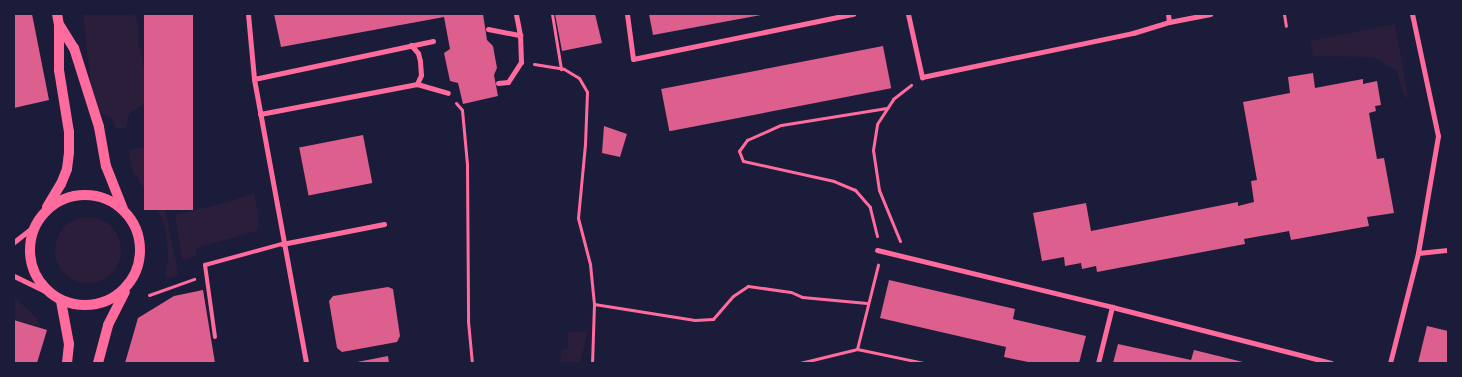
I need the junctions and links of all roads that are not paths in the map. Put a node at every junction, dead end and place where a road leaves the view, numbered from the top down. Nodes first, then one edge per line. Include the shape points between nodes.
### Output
1 (57, 14) edge
2 (248, 14) edge
3 (516, 14) edge
4 (627, 14) edge
5 (853, 14) edge
6 (908, 14) edge
7 (1168, 14) edge
8 (1210, 14) edge
9 (1412, 14) edge
10 (1169, 22) junction
11 (59, 25) junction
12 (488, 29) dead end
13 (520, 36) junction
14 (434, 41) dead end
15 (411, 45) junction
16 (254, 79) junction
17 (498, 83) dead end
18 (418, 84) junction
19 (448, 93) road end
20 (260, 114) junction
21 (123, 210) junction
22 (44, 213) junction
23 (384, 224) dead end
24 (36, 226) junction
25 (14, 242) edge
26 (282, 244) junction
27 (877, 250) road end
28 (1448, 250) edge
29 (1418, 253) junction
30 (14, 276) edge
31 (127, 288) junction
32 (49, 293) junction
33 (61, 301) junction
34 (1112, 307) junction
35 (215, 337) dead end
36 (67, 363) edge
37 (98, 363) edge
38 (306, 363) edge
39 (1098, 363) edge
40 (1332, 363) edge
41 (1390, 363) edge

1 - 11 main road
2 - 16 street
3 - 13 street
4 - 5 street via 633,59
6 - 10 street via 922,77 1133,33
7 - 10 street
8 - 10 street
9 - 29 street via 1438,136
11 - 21 main road via 74,48 106,166
11 - 22 main road via 59,70 69,152 61,184
12 - 13 street
13 - 17 street via 521,62 508,82
14 - 15 street
15 - 16 street
15 - 18 street via 420,61
16 - 20 street
18 - 19 street
18 - 20 street
20 - 26 street
21 - 22 main road via 111,201 83,194 68,197
21 - 31 main road via 133,221 141,248 135,276
22 - 24 main road
23 - 26 street
24 - 25 street
24 - 32 main road via 31,240 32,268
26 - 35 lane via 205,264
26 - 38 street
27 - 34 street
28 - 29 street
29 - 41 street
30 - 32 street
31 - 33 main road via 116,297 89,306
31 - 37 main road via 108,325
32 - 33 main road
33 - 36 main road via 69,344
34 - 39 street
34 - 40 street

